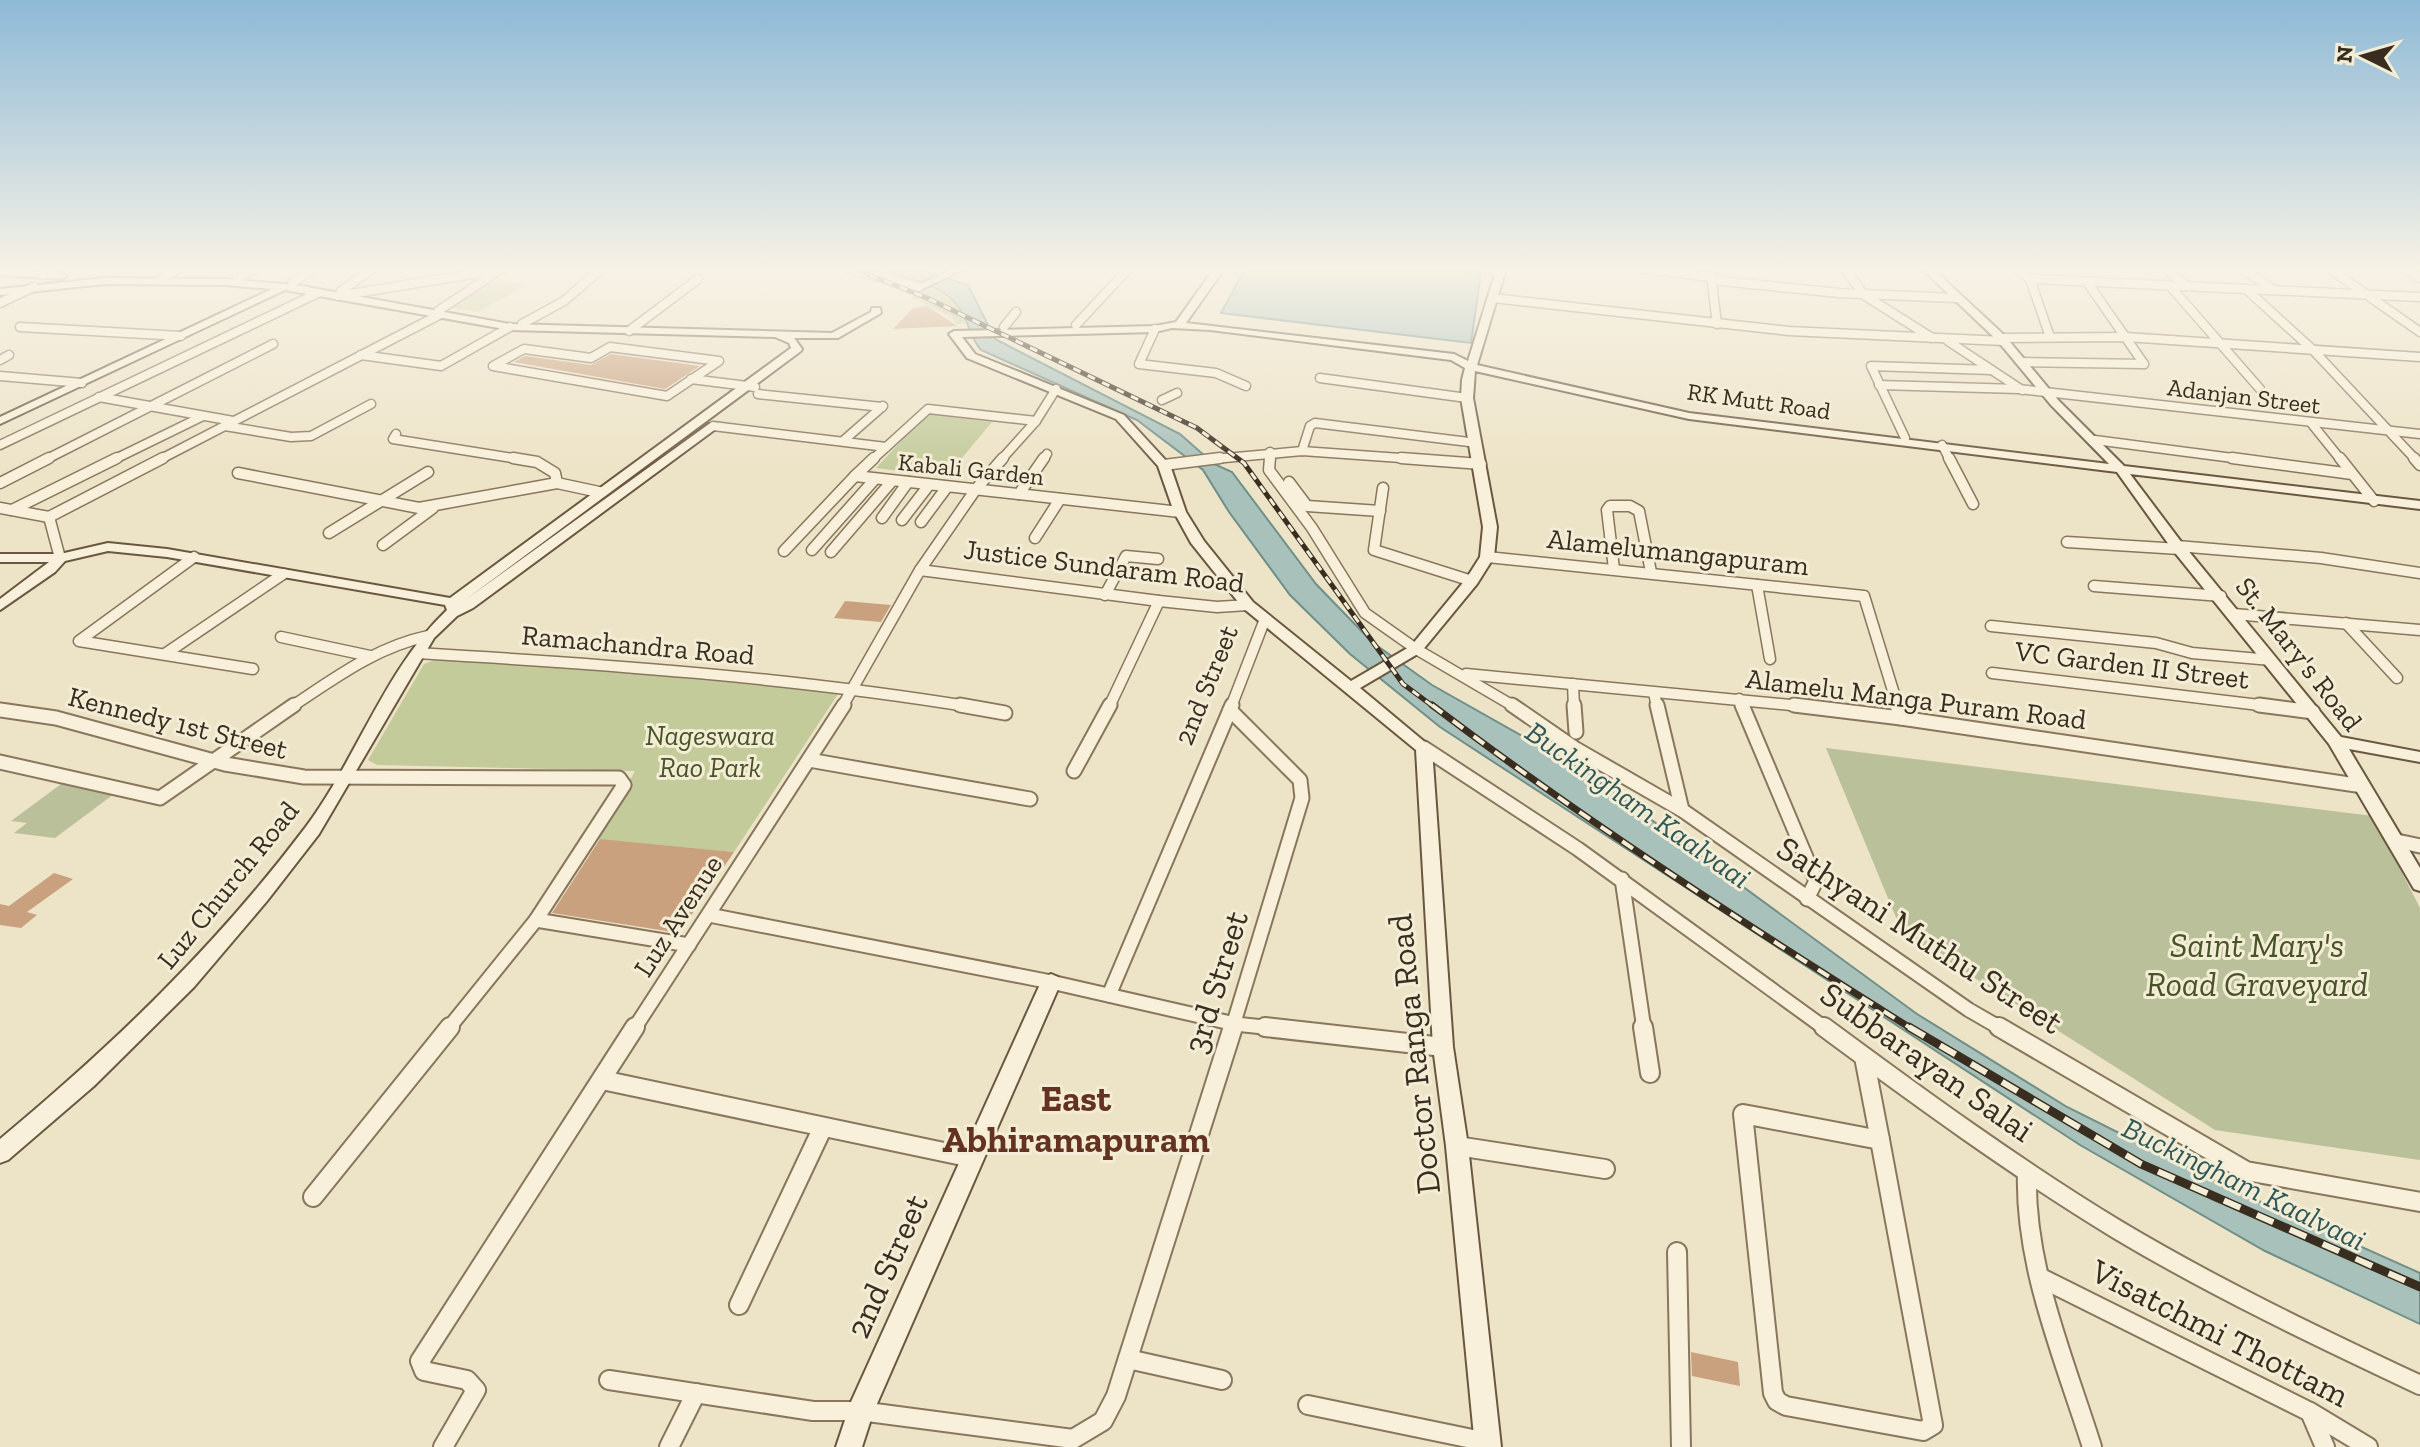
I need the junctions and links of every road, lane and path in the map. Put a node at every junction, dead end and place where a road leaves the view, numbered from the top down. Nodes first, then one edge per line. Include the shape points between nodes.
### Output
1 (180, 337) edge
2 (226, 337) edge
3 (395, 337) edge
4 (493, 337) edge
5 (781, 337) edge
6 (956, 337) edge
7 (1152, 337) edge
8 (1276, 337) edge
9 (1482, 337) edge
10 (1876, 337) edge
11 (1930, 337) edge
12 (1998, 337) edge
13 (2050, 337) joint
14 (2126, 337) junction
15 (2215, 337) edge
16 (2298, 337) edge
17 (1934, 339) junction
18 (2002, 340) junction
19 (1948, 341) junction
20 (273, 344) dead end
21 (2222, 344) junction
22 (2313, 350) junction
23 (9, 355) dead end
24 (361, 355) junction
25 (2420, 357) edge
26 (0, 360) edge
27 (2022, 362) junction
28 (1471, 367) junction
29 (1991, 370) junction
30 (0, 376) edge
31 (694, 377) junction
32 (1320, 378) dead end
33 (82, 383) junction
34 (1879, 385) junction
35 (1246, 386) dead end
36 (752, 388) junction
37 (1056, 389) junction
38 (2019, 389) junction
39 (2260, 389) dead end
40 (1177, 393) dead end
41 (2047, 393) junction
42 (99, 397) junction
43 (1467, 398) junction
44 (1162, 400) dead end
45 (2055, 403) junction
46 (371, 404) dead end
47 (149, 406) junction
48 (201, 417) junction
49 (0, 421) edge
50 (1036, 421) junction
51 (229, 424) junction
52 (2312, 424) junction
53 (713, 426) joint
54 (2389, 431) junction
55 (396, 434) dead end
56 (2420, 434) edge
57 (1905, 438) dead end
58 (2095, 440) junction
59 (843, 441) junction
60 (1477, 443) junction
61 (0, 445) edge
62 (1942, 445) junction
63 (886, 447) junction
64 (1302, 451) junction
65 (1266, 452) junction
66 (1047, 454) dead end
67 (1170, 464) junction
68 (1481, 464) junction
69 (2420, 465) edge
70 (633, 468) junction
71 (2120, 468) junction
72 (651, 471) junction
73 (428, 472) dead end
74 (238, 473) dead end
75 (2352, 474) junction
76 (855, 476) junction
77 (875, 479) junction
78 (892, 481) junction
79 (908, 482) junction
80 (1289, 482) dead end
81 (0, 483) edge
82 (557, 483) junction
83 (929, 485) junction
84 (947, 487) junction
85 (1383, 488) dead end
86 (976, 489) junction
87 (599, 492) junction
88 (1019, 494) junction
89 (1060, 499) junction
90 (2374, 501) junction
91 (380, 502) junction
92 (1973, 504) dead end
93 (2420, 505) edge
94 (0, 508) edge
95 (433, 508) junction
96 (12, 510) junction
97 (1380, 511) junction
98 (1180, 512) junction
99 (49, 517) junction
100 (882, 518) dead end
101 (902, 520) dead end
102 (921, 522) dead end
103 (329, 533) dead end
104 (1035, 538) dead end
105 (2067, 542) dead end
106 (383, 545) dead end
107 (2179, 547) junction
108 (812, 550) dead end
109 (784, 551) dead end
110 (831, 552) dead end
111 (194, 557) junction
112 (1487, 557) junction
113 (0, 558) edge
114 (60, 558) junction
115 (1158, 559) dead end
116 (1614, 569) junction
117 (920, 570) junction
118 (1651, 572) junction
119 (2420, 573) edge
120 (283, 574) junction
121 (1472, 581) junction
122 (1757, 585) junction
123 (2094, 586) dead end
124 (1105, 595) junction
125 (2221, 596) junction
126 (1159, 601) junction
127 (1248, 605) junction
128 (0, 606) edge
129 (452, 608) junction
130 (2234, 614) junction
131 (1265, 619) junction
132 (2346, 623) junction
133 (1991, 626) dead end
134 (2420, 630) edge
135 (428, 636) junction
136 (281, 637) dead end
137 (417, 653) junction
138 (1410, 653) junction
139 (165, 654) junction
140 (370, 656) junction
141 (1770, 659) dead end
142 (2271, 660) junction
143 (253, 669) dead end
144 (1992, 673) dead end
145 (1460, 674) junction
146 (2397, 678) dead end
147 (1573, 684) junction
148 (855, 688) junction
149 (1350, 688) junction
150 (1654, 693) junction
151 (1739, 699) junction
152 (0, 710) edge
153 (1230, 710) junction
154 (2313, 712) junction
155 (1005, 713) dead end
156 (1901, 718) junction
157 (1576, 732) dead end
158 (2336, 741) junction
159 (1424, 748) junction
160 (2420, 757) edge
161 (214, 760) junction
162 (809, 760) junction
163 (0, 762) edge
164 (1074, 771) dead end
165 (345, 775) junction
166 (2363, 786) junction
167 (1030, 799) dead end
168 (1682, 810) junction
169 (2397, 841) junction
170 (2420, 846) edge
171 (1622, 879) junction
172 (2420, 884) edge
173 (1807, 899) junction
174 (709, 915) junction
175 (536, 920) junction
176 (689, 945) junction
177 (1051, 982) junction
178 (1109, 995) junction
179 (1235, 1024) junction
180 (1443, 1047) junction
181 (1864, 1057) junction
182 (1650, 1073) dead end
183 (602, 1080) junction
184 (823, 1127) junction
185 (1881, 1140) junction
186 (1457, 1146) junction
187 (0, 1153) edge
188 (972, 1158) junction
189 (1605, 1169) dead end
190 (2027, 1172) junction
191 (313, 1197) dead end
192 (2420, 1202) edge
193 (1677, 1252) dead end
194 (2041, 1278) junction
195 (739, 1305) dead end
196 (1128, 1359) junction
197 (609, 1380) dead end
198 (1222, 1380) dead end
199 (2420, 1385) edge
200 (696, 1393) junction
201 (1308, 1405) dead end
202 (860, 1411) junction
203 (2310, 1412) junction
204 (1488, 1444) edge
205 (443, 1447) edge
206 (669, 1447) edge
207 (849, 1447) edge
208 (1681, 1447) edge
209 (2092, 1447) edge
210 (2325, 1447) edge
211 (2368, 1447) edge

1 - 33 main road
2 - 42 street
3 - 24 street
4 - 24 street via 441,366
5 - 36 main road, Luz Church Road via 797,349
6 - 37 main road, RK Mutt Road via 971,356
7 - 35 street via 1139,364 1216,373
8 - 28 main road, RK Mutt Road via 1454,357
9 - 28 main road
10 - 17 street
11 - 17 street
12 - 18 main road, St. Mary's Road
13 - 14 street
13 - 18 street
14 - 21 street
14 - 27 street via 2144,364
15 - 21 street
16 - 22 street
17 - 19 street
18 - 19 street
18 - 27 main road, St. Mary's Road
19 - 29 street
20 - 47 street
21 - 22 street
21 - 39 street
22 - 25 street
22 - 54 street
23 - 26 street
24 - 51 street
27 - 41 main road, St. Mary's Road
28 - 43 main road
28 - 62 main road, RK Mutt Road via 1689,416
29 - 34 street via 1871,366
29 - 38 street
30 - 33 street
31 - 31 street via 667,396 493,366 524,349 591,358 610,347 719,361
31 - 36 street
32 - 43 street
33 - 49 main road
34 - 38 street
34 - 57 street
36 - 59 street via 884,406
36 - 70 main road, Luz Church Road
37 - 50 street, Luz Avenue
37 - 67 main road via 1120,417
38 - 41 street, Adanjan Street
38 - 45 street
40 - 44 street
41 - 45 main road, St. Mary's Road
41 - 52 street, Adanjan Street
42 - 47 street
42 - 61 street
43 - 60 main road
45 - 58 main road, St. Mary's Road
46 - 51 street via 311,436
47 - 48 street
47 - 81 street
48 - 51 street
48 - 96 street
50 - 63 street, Kabali Garden via 928,409
50 - 86 street, Luz Avenue
51 - 99 street
52 - 54 street, Adanjan Street
52 - 75 street
53 - 59 street
53 - 72 main road
54 - 56 street, Adanjan Street
54 - 69 street
55 - 82 street via 393,439 537,462 555,473
58 - 71 main road, St. Mary's Road
58 - 75 street
59 - 63 street
60 - 64 street via 1315,423
60 - 68 main road
62 - 71 main road, RK Mutt Road
62 - 92 street
63 - 76 street, Kabali Garden
64 - 65 street
64 - 68 street
65 - 67 street
65 - 138 street, Sathyani Muthu Street via 1269,470 1365,613
66 - 88 street
67 - 98 main road
68 - 112 main road via 1490,527
70 - 72 main road
70 - 87 main road, Luz Church Road
71 - 90 main road, RK Mutt Road
71 - 107 main road, St. Mary's Road
72 - 129 main road via 468,605
73 - 91 street
74 - 91 street
75 - 90 street
76 - 77 street, Kabali Garden
76 - 109 street
77 - 78 street, Kabali Garden
77 - 108 street
78 - 79 street, Kabali Garden
78 - 110 street
79 - 83 street, Kabali Garden
79 - 100 street
80 - 97 street via 1307,506
82 - 87 street
82 - 95 street
83 - 84 street, Kabali Garden
83 - 101 street
84 - 86 street, Kabali Garden
84 - 102 street
85 - 97 street
86 - 88 street, Kabali Garden
86 - 117 street, Luz Avenue
87 - 129 main road, Luz Church Road
88 - 89 street, Kabali Garden
89 - 98 street, Kabali Garden
89 - 104 street
90 - 93 main road, RK Mutt Road
91 - 95 street
91 - 103 street
94 - 96 street
95 - 106 street
96 - 99 street
97 - 121 street via 1374,550
98 - 127 main road
99 - 114 street
105 - 107 street
107 - 119 street via 2321,558
107 - 125 main road, St. Mary's Road
111 - 114 main road via 108,547
111 - 120 main road
111 - 139 street via 79,639
112 - 116 street, Alamelumangapuram
112 - 121 main road
113 - 114 main road
114 - 128 main road
115 - 124 street via 1126,556
116 - 118 street, Alamelumangapuram
116 - 118 street via 1608,507 1630,506 1639,511
117 - 124 street, Justice Sundaram Road
117 - 148 street, Luz Avenue
118 - 122 street, Alamelumangapuram
120 - 129 main road
120 - 139 street
121 - 138 main road
122 - 141 street
122 - 156 street, Alamelumangapuram via 1864,596
123 - 125 street
124 - 126 street, Justice Sundaram Road
125 - 130 main road, St. Mary's Road
126 - 127 street, Justice Sundaram Road
126 - 164 street
127 - 131 main road, Justice Sundaram Road
129 - 135 main road, Luz Church Road
130 - 132 street
130 - 142 main road, St. Mary's Road
131 - 149 main road, Justice Sundaram Road
131 - 153 street, 2nd Street
132 - 134 street
132 - 146 street
133 - 142 street
135 - 137 main road, Luz Church Road
135 - 140 street
136 - 140 street
137 - 148 street, Ramachandra Road
137 - 165 main road, Luz Church Road
138 - 145 street, Sathyani Muthu Street
138 - 149 main road
139 - 143 street
140 - 161 street
142 - 154 main road, St. Mary's Road
144 - 154 street, VC Garden II Street
145 - 147 street, Alamelu Manga Puram Road
145 - 168 street, Sathyani Muthu Street
147 - 150 street, Alamelu Manga Puram Road
147 - 157 street
148 - 155 street, Ramachandra Road
148 - 162 street, Luz Avenue
149 - 159 main road
150 - 151 street, Alamelu Manga Puram Road
150 - 168 street
151 - 156 street, Alamelu Manga Puram Road
151 - 173 street via 1816,881
152 - 161 street, Kennedy 1st Street via 56,718
153 - 178 street, 2nd Street
153 - 179 street, 3rd Street via 1280,757 1303,789
154 - 158 main road, St. Mary's Road
156 - 166 street, Alamelu Manga Puram Road
158 - 160 main road
158 - 166 main road, St. Mary's Road
159 - 171 street, Subbarayan Salai
159 - 180 main road, Doctor Ranga Road
161 - 163 street via 160,798
161 - 165 street, Kennedy 1st Street via 304,777
162 - 167 street
162 - 174 street, Luz Avenue
165 - 175 street via 619,778 624,785
165 - 187 main road, Luz Church Road via 313,830 187,982 86,1080
166 - 169 main road, St. Mary's Road
168 - 173 street, Sathyani Muthu Street
169 - 170 street
169 - 172 main road, St. Mary's Road
171 - 181 street, Subbarayan Salai
171 - 182 street
173 - 192 street, Sathyani Muthu Street via 1969,1010 2246,1171
174 - 176 street, Luz Avenue
174 - 177 street
175 - 176 street
175 - 191 street
176 - 183 street, Luz Avenue
177 - 178 street
177 - 188 main road, 2nd Street
178 - 179 street
179 - 180 street
179 - 196 street, 3rd Street
180 - 186 main road, Doctor Ranga Road
181 - 185 street
181 - 190 street, Subbarayan Salai
183 - 184 street
183 - 205 street, Luz Avenue via 420,1361 424,1371 467,1380 476,1390
184 - 188 street
184 - 195 street
185 - 185 street via 1933,1425 1923,1431 1786,1406 1773,1393 1743,1114
186 - 189 street
186 - 204 main road, Doctor Ranga Road
188 - 202 main road, 2nd Street
190 - 194 street via 2023,1195
190 - 199 street, Subbarayan Salai via 2243,1301
193 - 208 street
194 - 203 street, Visatchmi Thottam
194 - 209 street
196 - 198 street
196 - 202 street, 3rd Street via 1110,1413 1073,1439
197 - 200 street
200 - 202 street via 813,1411
200 - 206 street
201 - 204 street
202 - 207 main road, 2nd Street
203 - 210 street
203 - 211 street, Visatchmi Thottam

